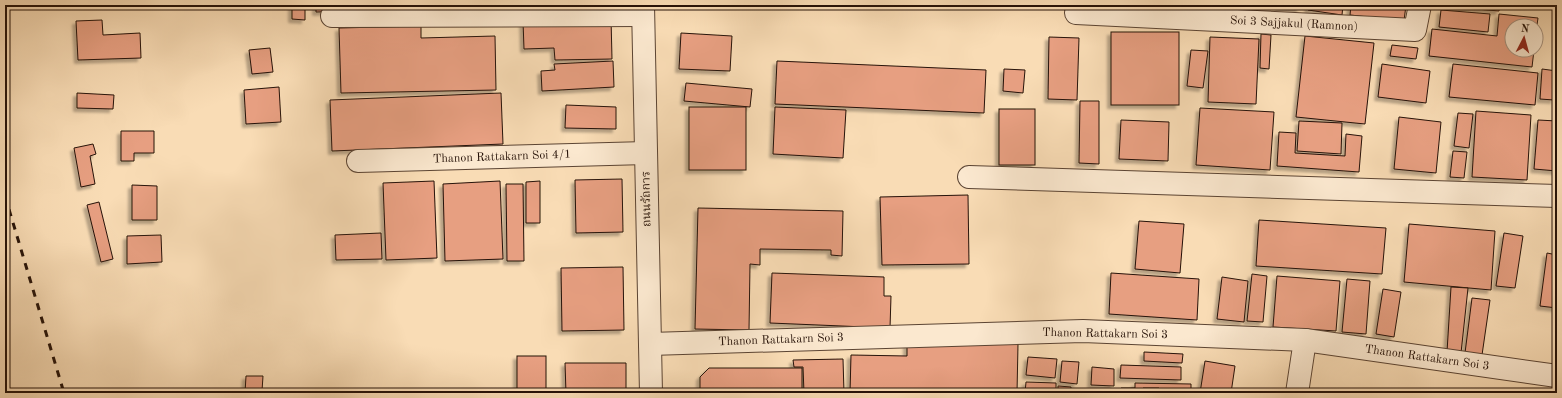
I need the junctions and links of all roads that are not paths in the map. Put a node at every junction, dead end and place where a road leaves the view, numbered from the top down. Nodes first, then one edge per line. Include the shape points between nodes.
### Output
1 (1420, 5) edge
2 (643, 10) edge
3 (1076, 13) dead end
4 (332, 16) dead end
5 (646, 153) junction
6 (358, 161) dead end
7 (969, 177) dead end
8 (1557, 196) edge
9 (1305, 340) junction
10 (650, 344) junction
11 (1557, 376) edge
12 (651, 393) edge
13 (1297, 393) edge

1 - 3 street, Soi 3 Sajjakul (Ramnon) via 1415,30
2 - 4 street
2 - 5 street, ถนนรัถการ
5 - 6 street, Thanon Rattakarn Soi 4/1
5 - 10 street, ถนนรัถการ
7 - 8 street
9 - 10 street, Thanon Rattakarn Soi 3 via 1083,331
9 - 11 street, Thanon Rattakarn Soi 3
9 - 13 street
10 - 12 street, ถนนรัถการ

